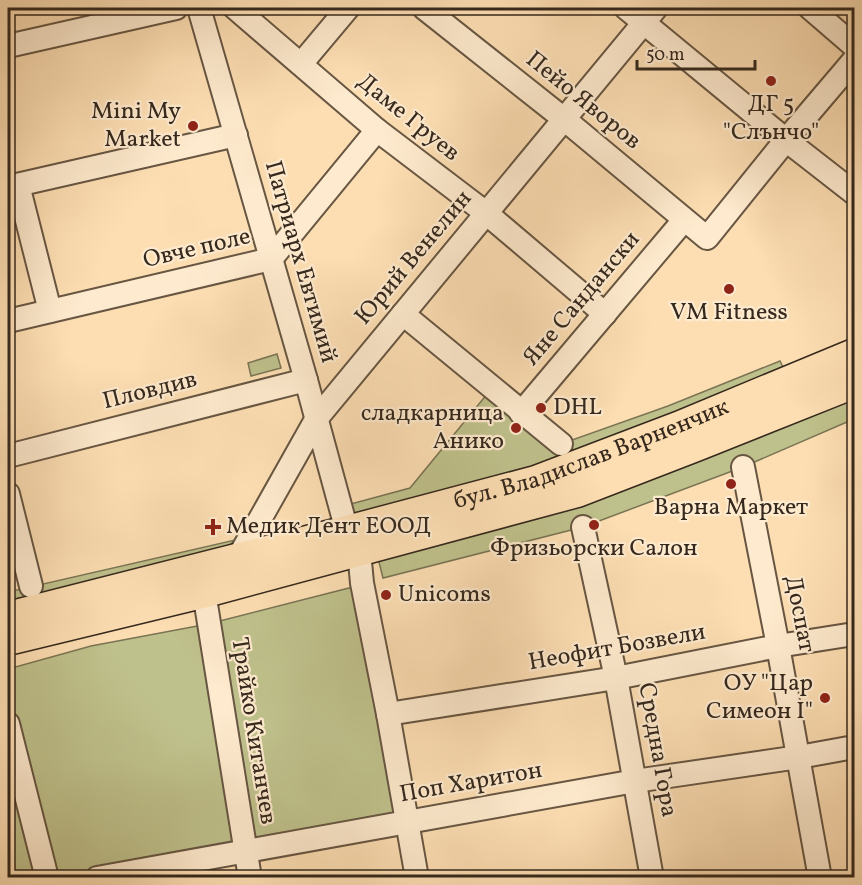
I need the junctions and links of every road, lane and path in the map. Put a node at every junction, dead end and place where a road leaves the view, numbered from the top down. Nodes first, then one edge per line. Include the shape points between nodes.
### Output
1 (176, 8) edge
2 (199, 8) edge
3 (236, 8) edge
4 (348, 8) edge
5 (424, 8) edge
6 (626, 8) edge
7 (810, 8) edge
8 (650, 15) edge
9 (8, 46) edge
10 (855, 46) edge
11 (855, 60) edge
12 (301, 64) junction
13 (564, 119) junction
14 (377, 130) junction
15 (236, 135) junction
16 (786, 140) junction
17 (13, 186) edge
18 (855, 193) edge
19 (486, 213) junction
20 (684, 220) junction
21 (271, 259) junction
22 (50, 311) junction
23 (403, 314) junction
24 (605, 314) junction
25 (8, 321) edge
26 (855, 354) edge
27 (306, 380) junction
28 (855, 383) edge
29 (522, 413) junction
30 (317, 418) junction
31 (561, 444) dead end
32 (8, 456) edge
33 (743, 467) dead end
34 (8, 494) edge
35 (583, 526) dead end
36 (353, 541) junction
37 (237, 560) junction
38 (31, 586) dead end
39 (204, 592) junction
40 (8, 617) edge
41 (855, 634) edge
42 (8, 640) edge
43 (778, 646) junction
44 (616, 678) junction
45 (388, 714) junction
46 (8, 724) edge
47 (855, 747) edge
48 (799, 757) junction
49 (635, 781) junction
50 (407, 822) junction
51 (246, 851) junction
52 (47, 878) edge
53 (97, 878) edge
54 (250, 878) edge
55 (417, 878) edge
56 (652, 878) edge
57 (820, 878) edge

1 - 9 street
2 - 15 street, Патриарх Евтимий
3 - 12 street, Даме Груев
4 - 12 street
5 - 13 street, Пейо Яворов
6 - 8 street
7 - 10 street
8 - 13 street, Юрий Венелин
8 - 16 street
11 - 16 street
12 - 14 street, Даме Груев
13 - 19 street, Юрий Венелин
13 - 20 street, Пейо Яворов
14 - 19 street, Даме Груев
14 - 21 street, Овче поле
15 - 17 street
15 - 21 street, Патриарх Евтимий
16 - 18 street
16 - 20 street, Пейо Яворов via 707,238
17 - 22 street
19 - 23 street, Юрий Венелин
19 - 24 street, Даме Груев
20 - 24 street, Яне Сандански
21 - 22 street, Овче поле
21 - 27 street, Патриарх Евтимий
22 - 25 street, Овче поле
23 - 29 street
23 - 30 street, Юрий Венелин
24 - 29 street, Яне Сандански
26 - 36 main road, бул. Владислав Варненчик via 536,481
27 - 30 street, Патриарх Евтимий
27 - 32 street, Пловдив
28 - 36 main road, бул. Владислав Варненчик via 577,492
29 - 31 street
30 - 36 street, Патриарх Евтимий
30 - 37 street, Юрий Венелин
33 - 43 street, Доспат
34 - 38 street
35 - 44 street, Средна Гора
36 - 37 main road, бул. Владислав Варненчик
36 - 39 main road, бул. Владислав Варненчик
36 - 45 street, Патриарх Евтимий
37 - 40 main road, бул. Владислав Варненчик
39 - 42 main road, бул. Владислав Варненчик
39 - 51 street, Трайко Китанчев
41 - 43 street, Неофит Бозвели
43 - 44 street, Неофит Бозвели
43 - 48 street, Доспат
44 - 45 street, Неофит Бозвели
44 - 49 street, Средна Гора
45 - 50 street, Патриарх Евтимий
46 - 52 street
47 - 48 street, Поп Харитон
48 - 49 street, Поп Харитон
48 - 57 street, Доспат
49 - 50 street, Поп Харитон
49 - 56 street, Средна Гора
50 - 51 street, Поп Харитон
50 - 55 street, Патриарх Евтимий
51 - 53 street, Поп Харитон
51 - 54 street, Трайко Китанчев

